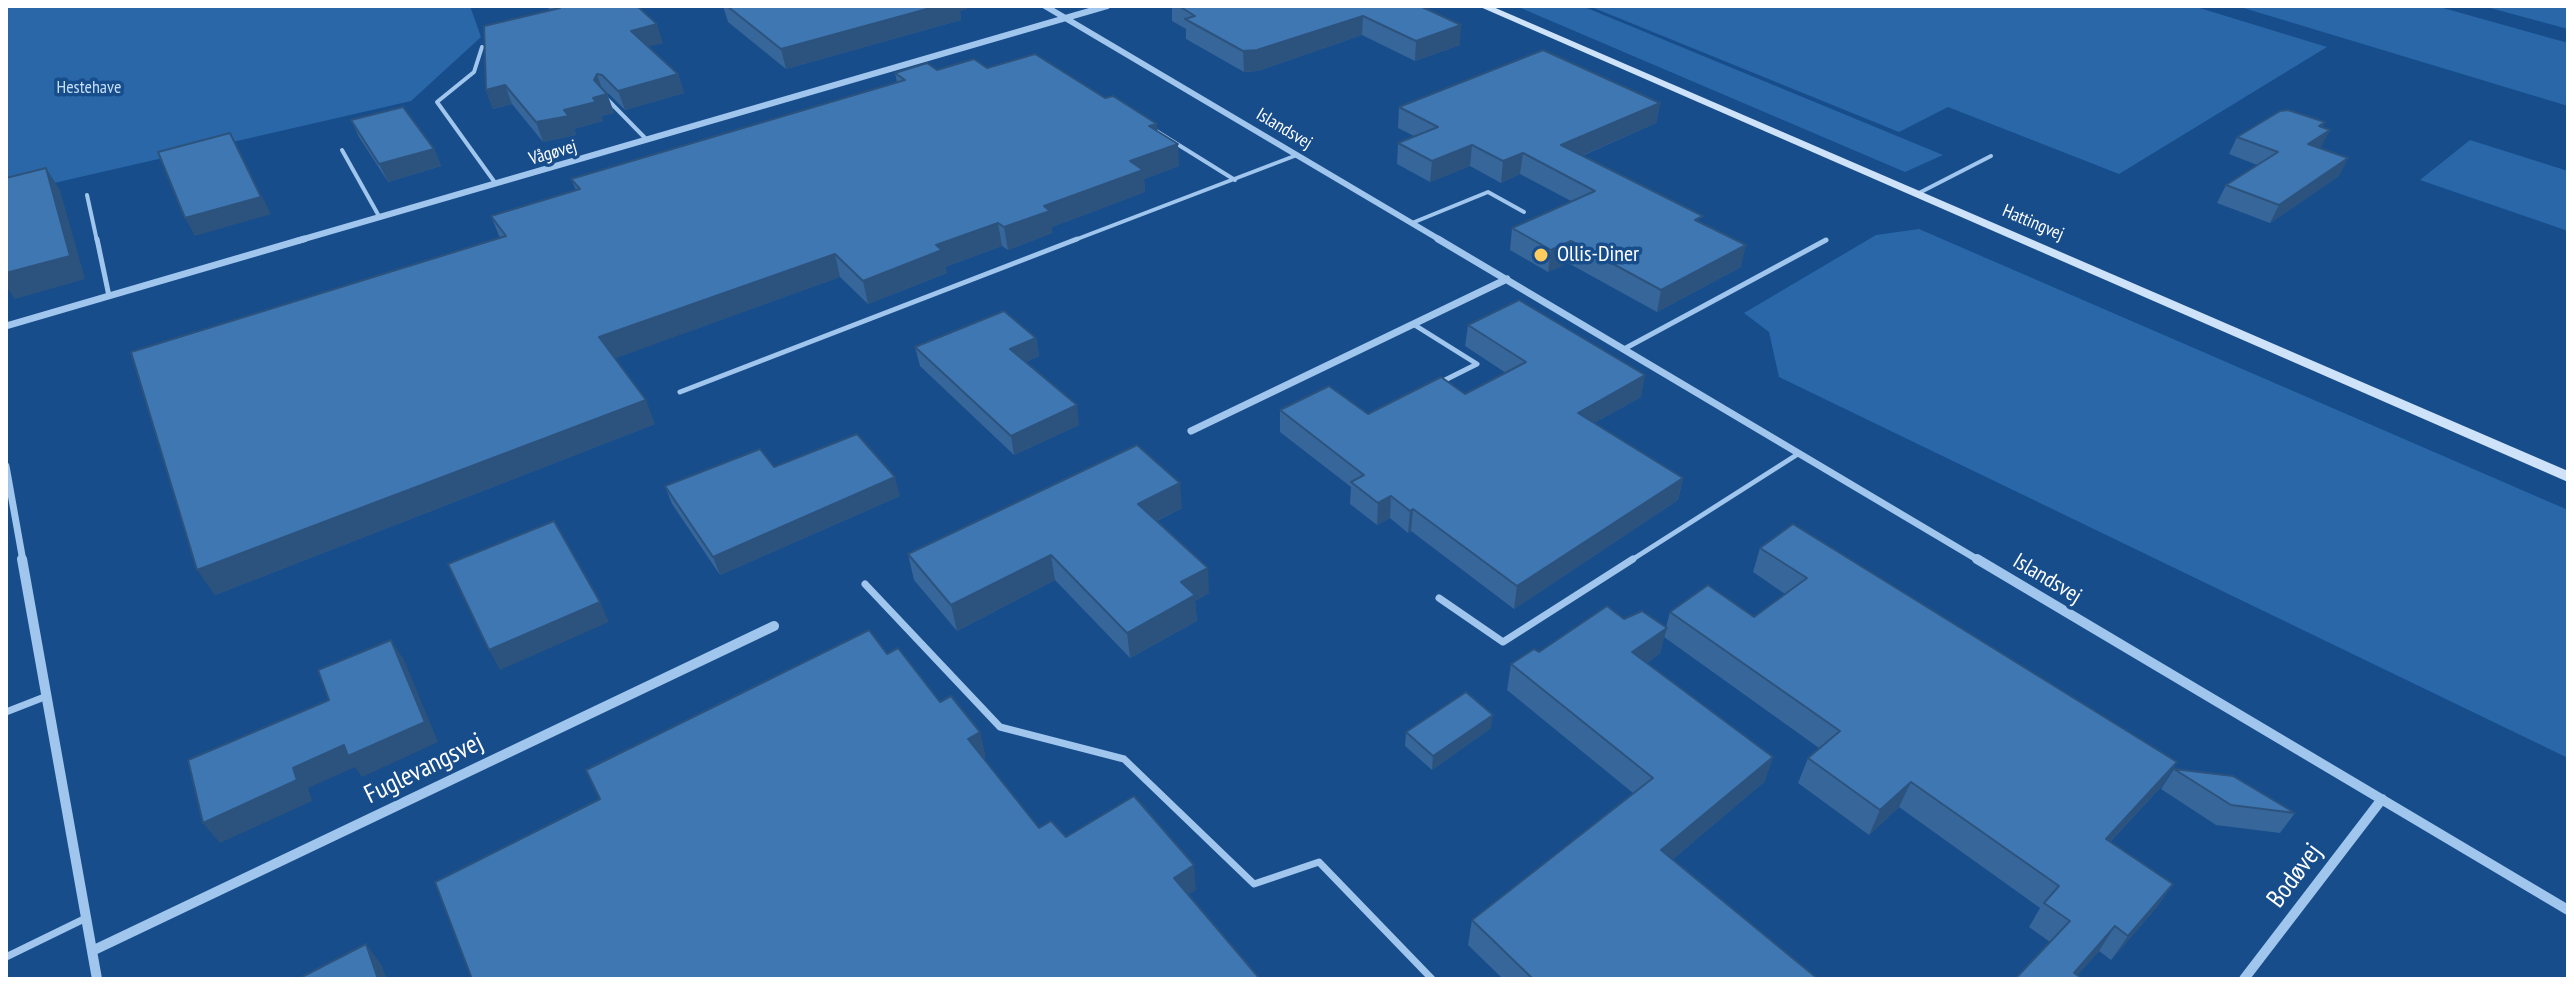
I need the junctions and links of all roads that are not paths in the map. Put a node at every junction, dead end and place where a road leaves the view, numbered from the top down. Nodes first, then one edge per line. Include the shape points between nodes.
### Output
1 (1045, 6) edge
2 (1107, 6) edge
3 (1483, 6) edge
4 (1066, 18) junction
5 (482, 47) edge
6 (605, 97) edge
7 (1145, 124) edge
8 (647, 140) junction
9 (342, 150) dead end
10 (1297, 155) junction
11 (1991, 156) dead end
12 (1235, 180) junction
13 (496, 184) junction
14 (1917, 194) junction
15 (87, 195) dead end
16 (1524, 212) dead end
17 (380, 218) junction
18 (1412, 223) junction
19 (1826, 240) dead end
20 (1507, 279) junction
21 (109, 296) junction
22 (1413, 324) junction
23 (6, 326) edge
24 (1624, 349) junction
25 (1437, 384) edge
26 (680, 392) dead end
27 (1191, 431) dead end
28 (1798, 454) junction
29 (6, 466) edge
30 (2568, 477) edge
31 (865, 584) dead end
32 (1439, 598) dead end
33 (774, 626) dead end
34 (47, 696) junction
35 (6, 712) edge
36 (2382, 799) junction
37 (2568, 910) edge
38 (86, 918) junction
39 (92, 951) junction
40 (6, 957) edge
41 (97, 979) edge
42 (1432, 979) edge
43 (2244, 979) edge

1 - 4 street, Islandsvej
2 - 4 street, Vågøvej
3 - 14 street, Hattingvej
4 - 8 street, Vågøvej
4 - 10 street, Islandsvej
5 - 13 lane via 474,72 437,102
6 - 8 lane
7 - 12 lane
8 - 13 street, Vågøvej
9 - 17 lane
10 - 12 lane
10 - 18 street, Islandsvej
11 - 14 lane
12 - 26 lane
13 - 17 street, Vågøvej
14 - 30 street, Hattingvej
15 - 21 lane
16 - 18 lane via 1488,192
17 - 21 street, Vågøvej
18 - 20 street, Islandsvej
19 - 24 lane
20 - 22 street
20 - 24 street, Islandsvej
21 - 23 street, Vågøvej
22 - 25 lane via 1477,364
22 - 27 street
24 - 28 street, Islandsvej
28 - 32 lane via 1503,642
28 - 36 street, Islandsvej
29 - 34 street
31 - 42 lane via 1000,727 1124,759 1254,884 1319,862
33 - 39 street, Fuglevangsvej
34 - 35 lane
34 - 38 street
36 - 37 street, Islandsvej
36 - 43 street, Bodøvej
38 - 39 street
38 - 40 lane
39 - 41 street

